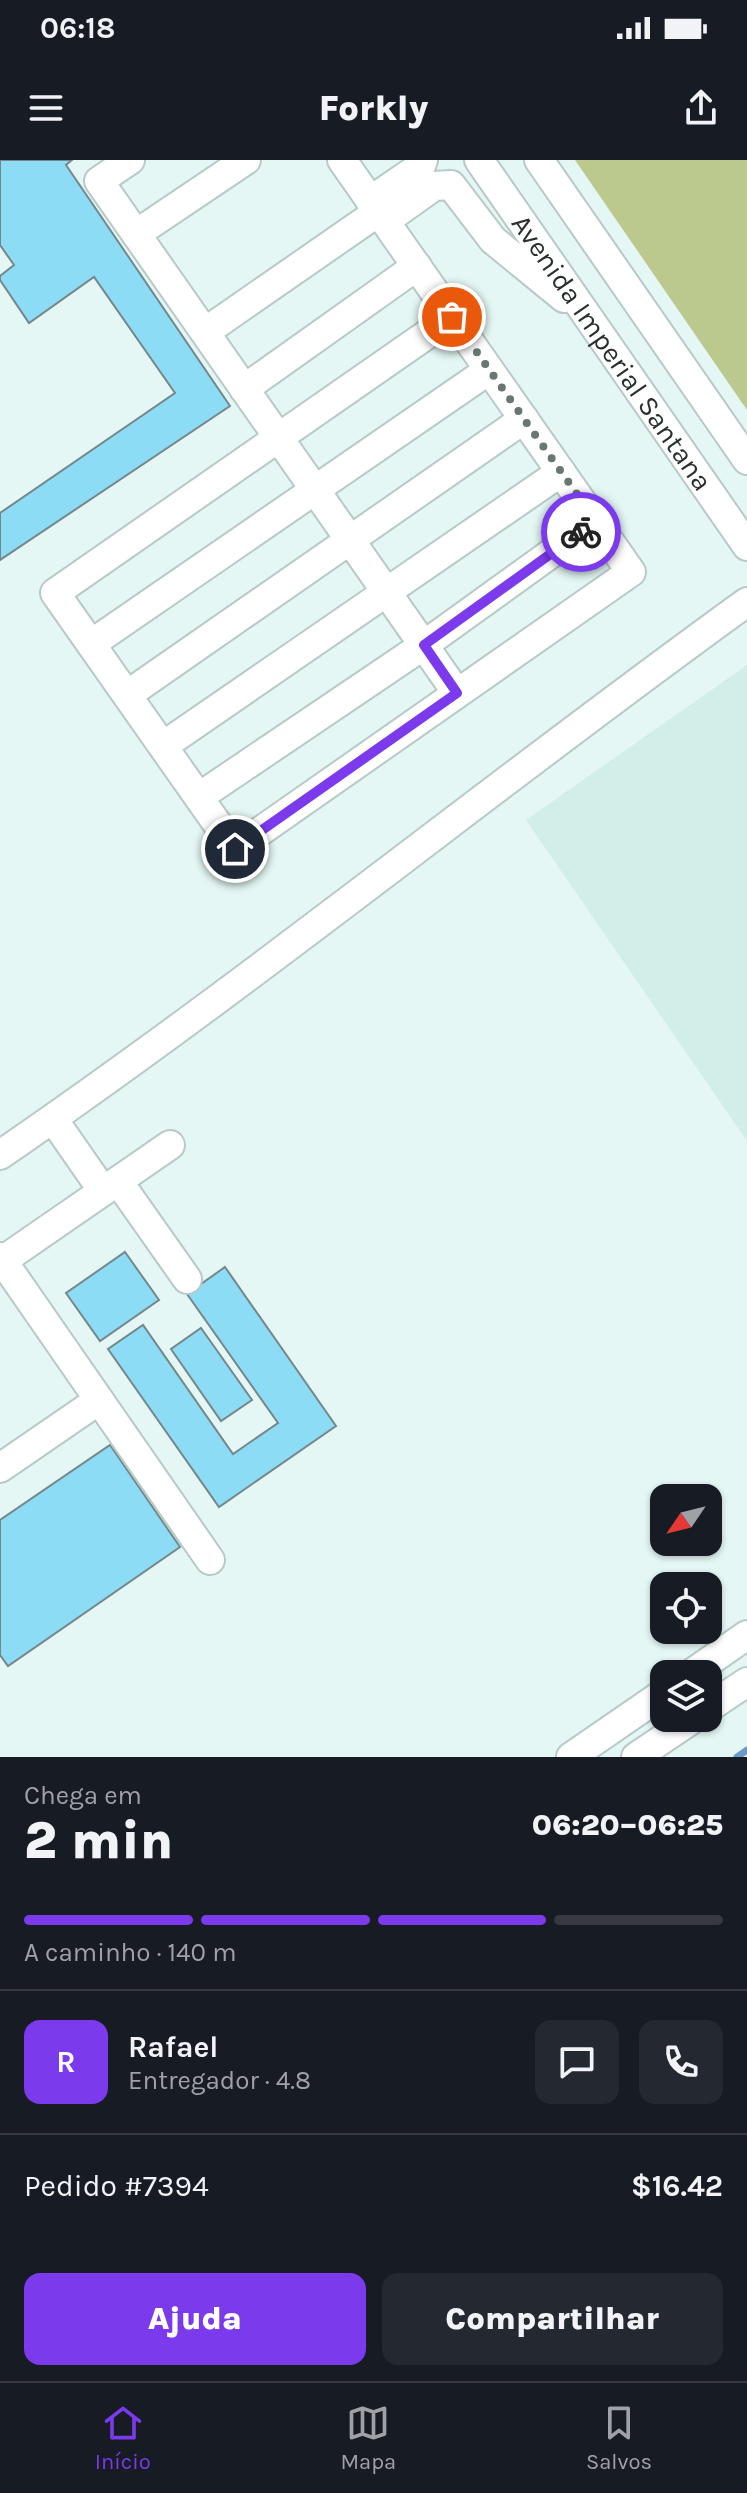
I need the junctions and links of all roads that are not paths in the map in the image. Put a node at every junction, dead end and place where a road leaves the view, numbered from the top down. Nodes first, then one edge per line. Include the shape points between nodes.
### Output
1 (130, 160) edge
2 (246, 160) edge
3 (342, 160) edge
4 (423, 160) edge
5 (479, 160) edge
6 (539, 160) edge
7 (378, 211) junction
8 (136, 234) junction
9 (417, 266) junction
10 (452, 317) junction
11 (592, 321) junction
12 (205, 332) junction
13 (489, 370) junction
14 (244, 389) junction
15 (524, 419) junction
16 (278, 437) junction
17 (747, 460) edge
18 (561, 472) junction
19 (315, 490) junction
20 (596, 521) junction
21 (350, 540) junction
22 (747, 546) edge
23 (387, 592) junction
24 (747, 602) edge
25 (91, 644) junction
26 (424, 645) junction
27 (457, 693) junction
28 (127, 695) junction
29 (163, 746) junction
30 (199, 797) junction
31 (53, 1119) junction
32 (170, 1145) dead end
33 (0, 1155) edge
34 (110, 1186) junction
35 (1, 1259) edge
36 (187, 1279) dead end
37 (99, 1400) junction
38 (0, 1468) edge
39 (210, 1560) dead end
40 (747, 1635) edge
41 (711, 1660) edge
42 (747, 1682) edge
43 (722, 1699) edge
44 (650, 1703) edge
45 (673, 1732) edge
46 (571, 1757) edge
47 (636, 1757) edge

1 - 8 street via 99,181
2 - 8 street
3 - 7 street
4 - 7 street
5 - 11 street, Avenida Imperial Santana
6 - 17 street, Avenida Imperial Santana
7 - 9 street
7 - 11 street via 434,186 451,185 493,240
7 - 12 street
8 - 12 street
9 - 10 street
9 - 14 street
10 - 13 street
10 - 16 street
11 - 22 street, Avenida Imperial Santana
12 - 14 street
13 - 15 street
13 - 19 street
14 - 16 street
15 - 18 street
15 - 21 street
16 - 19 street
16 - 25 street via 55,593
18 - 20 street
18 - 23 street
19 - 21 street
19 - 25 street
20 - 26 street
20 - 27 street via 631,572
21 - 23 street
21 - 28 street
23 - 26 street
23 - 29 street
24 - 31 street
25 - 28 street
26 - 27 street
26 - 30 street
27 - 30 street via 235,849
28 - 29 street
29 - 30 street
31 - 33 street
31 - 34 street
32 - 34 street
34 - 35 street
34 - 36 street
35 - 37 street
37 - 38 street
37 - 39 street
40 - 41 street
42 - 43 street
44 - 46 street
45 - 47 street

